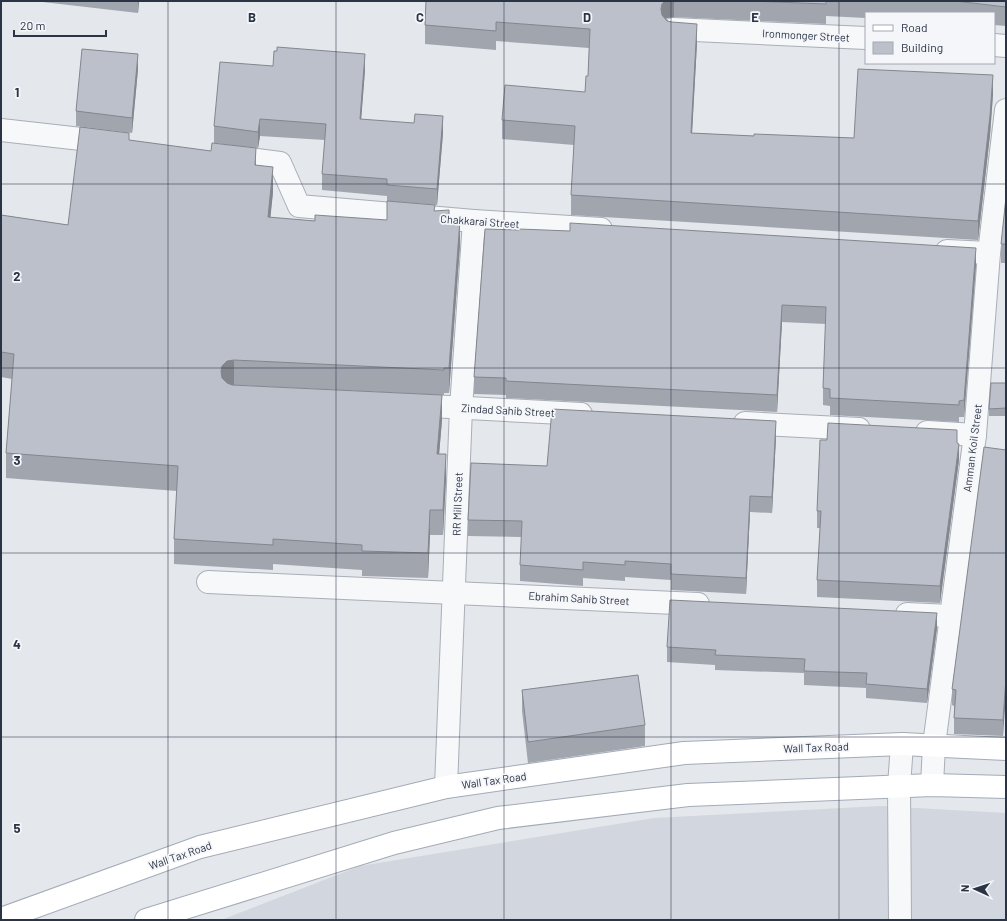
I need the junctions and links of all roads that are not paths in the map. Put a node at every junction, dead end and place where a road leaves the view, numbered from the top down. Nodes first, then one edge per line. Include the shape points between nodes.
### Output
1 (673, 29) edge
2 (865, 38) edge
3 (995, 45) edge
4 (1006, 46) edge
5 (1006, 110) edge
6 (1, 130) edge
7 (125, 144) edge
8 (211, 154) edge
9 (474, 221) junction
10 (617, 230) edge
11 (926, 249) edge
12 (989, 253) junction
13 (390, 404) edge
14 (460, 408) junction
15 (603, 415) edge
16 (722, 421) edge
17 (880, 430) edge
18 (904, 431) edge
19 (975, 435) junction
20 (208, 582) dead end
21 (453, 592) junction
22 (714, 605) edge
23 (887, 613) edge
24 (950, 616) junction
25 (902, 744) junction
26 (934, 745) junction
27 (1006, 749) edge
28 (932, 785) junction
29 (899, 786) junction
30 (446, 787) junction
31 (1006, 787) edge
32 (1, 919) edge
33 (146, 920) edge
34 (900, 920) edge

1 - 2 street, Ironmonger Street
3 - 4 street
5 - 12 street, Amman Koil Street
6 - 7 street
8 - 9 street, Chakkarai Street via 280,163 298,206
9 - 10 street, Chakkarai Street
9 - 14 street, RR Mill Street
11 - 12 street
12 - 19 street, Amman Koil Street
13 - 14 street, Zindad Sahib Street
14 - 15 street, Zindad Sahib Street
14 - 21 street, RR Mill Street
16 - 17 street
18 - 19 street
19 - 24 street, Amman Koil Street
20 - 21 street, Ebrahim Sahib Street
21 - 22 street, Ebrahim Sahib Street
21 - 30 street, RR Mill Street
23 - 24 street
24 - 26 street, Amman Koil Street
25 - 26 main road, Wall Tax Road
25 - 29 street
25 - 30 main road, Wall Tax Road via 684,753
26 - 27 main road, Wall Tax Road
26 - 28 street, Amman Koil Street
28 - 29 main road
28 - 31 main road
29 - 33 main road via 688,795 498,818 394,843
29 - 34 street
30 - 32 main road, Wall Tax Road via 200,847

